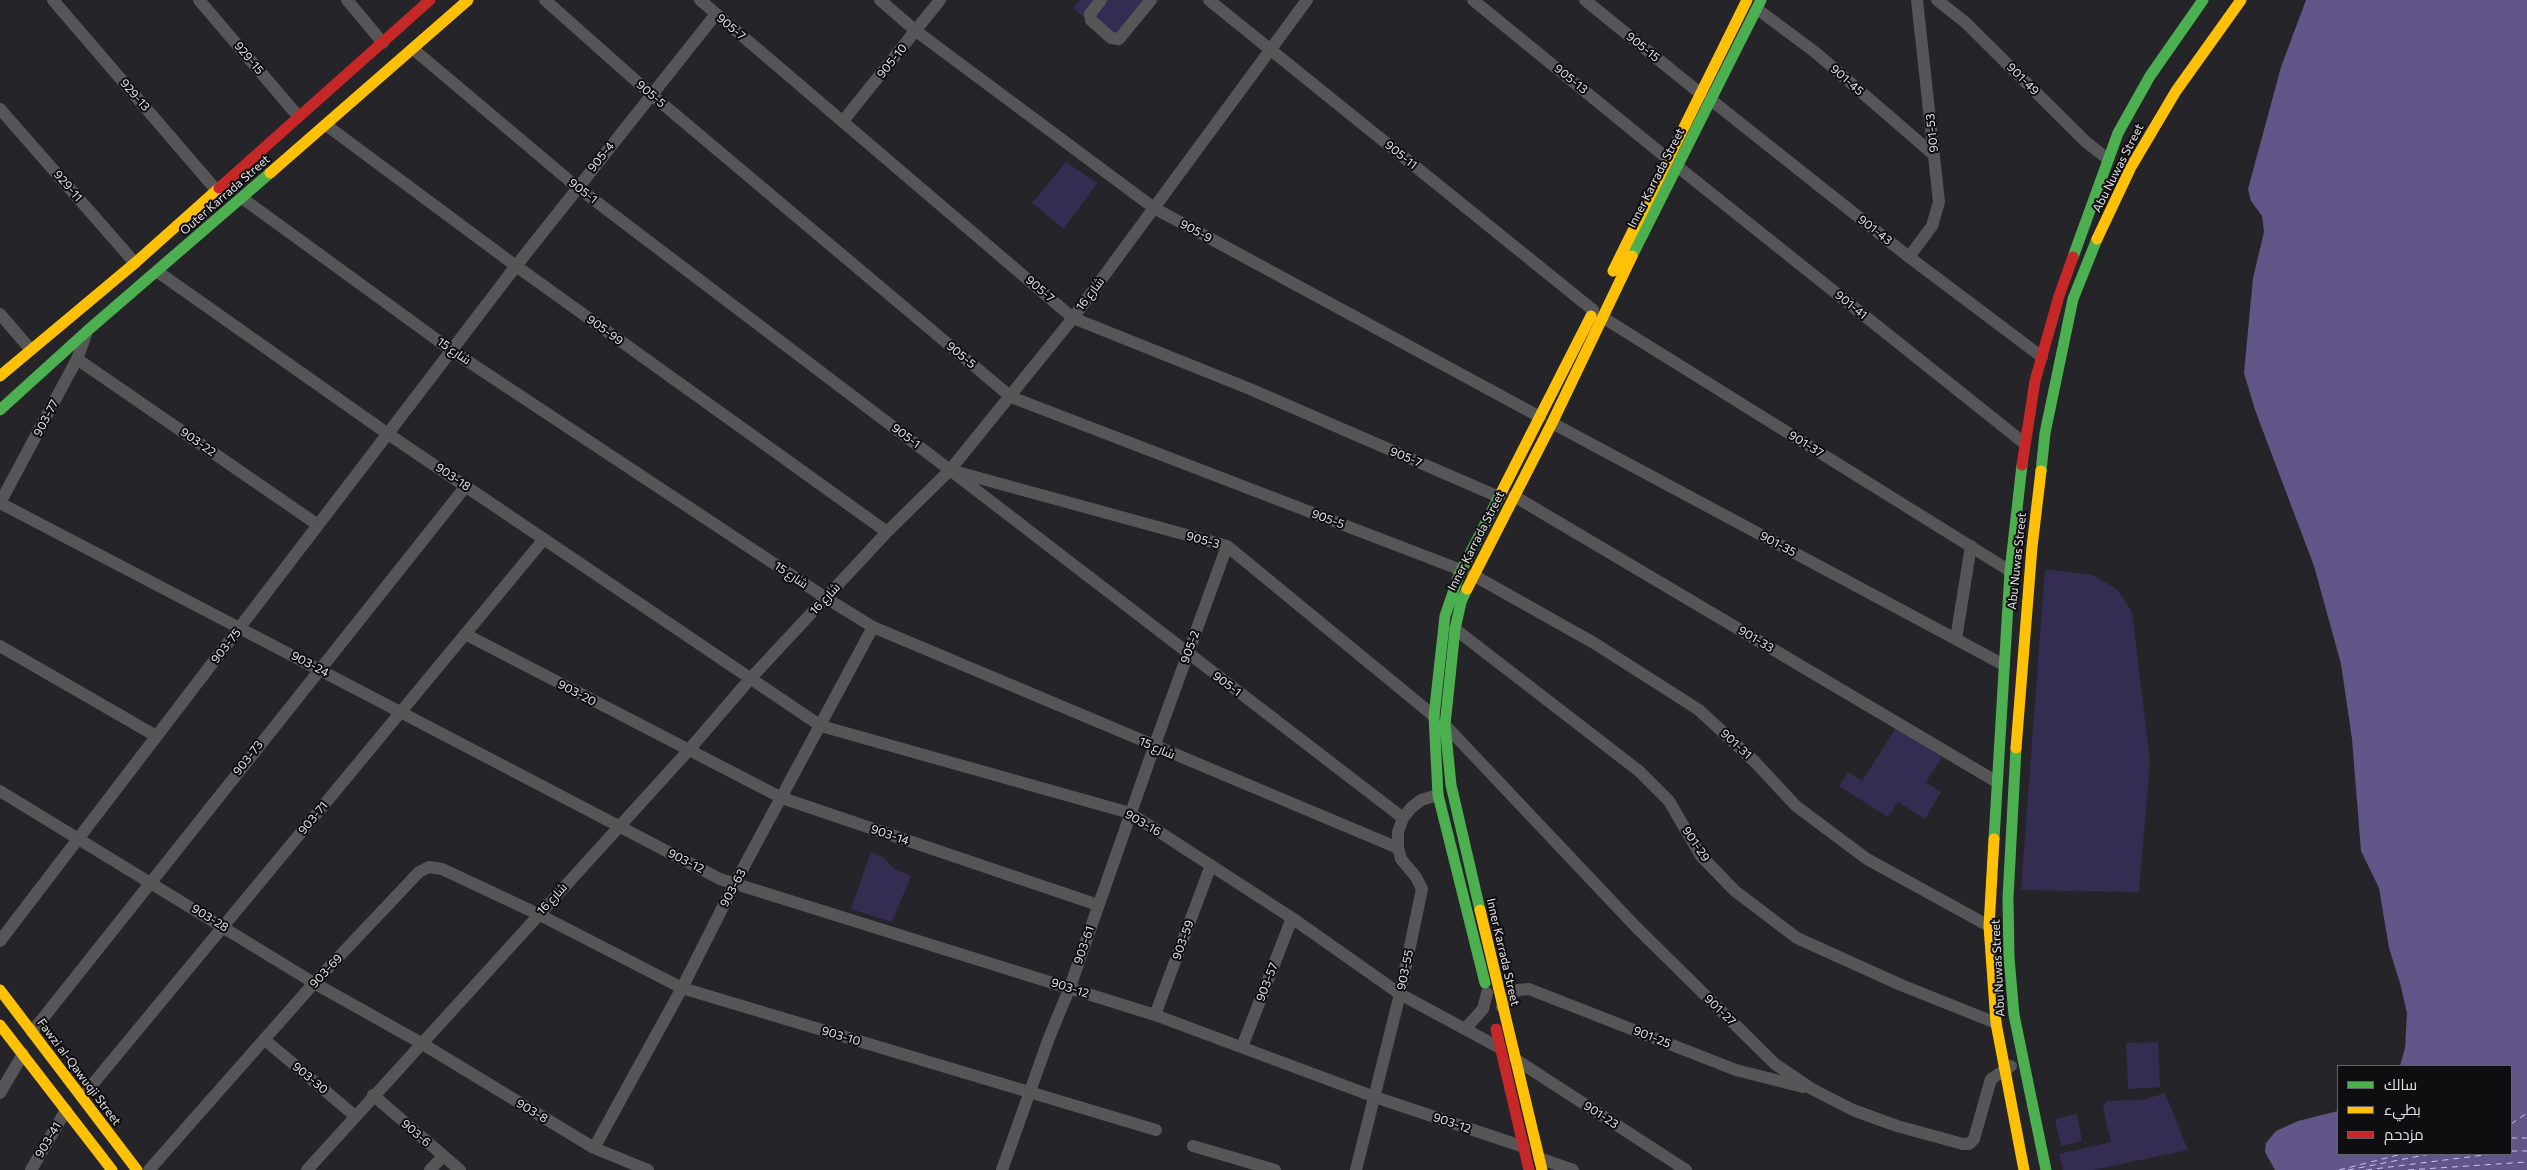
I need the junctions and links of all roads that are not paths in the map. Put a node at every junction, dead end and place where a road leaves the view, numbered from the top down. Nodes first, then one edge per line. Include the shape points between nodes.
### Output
1 (53, 0) edge
2 (199, 0) edge
3 (347, 0) edge
4 (430, 0) edge
5 (468, 0) edge
6 (545, 0) edge
7 (700, 0) edge
8 (880, 0) edge
9 (940, 0) edge
10 (1101, 0) edge
11 (1151, 0) edge
12 (1209, 0) edge
13 (1307, 0) edge
14 (1473, 0) edge
15 (1585, 0) edge
16 (1917, 0) edge
17 (1937, 0) edge
18 (2204, 0) edge
19 (2241, 0) edge
20 (1755, 3) edge
21 (716, 14) junction
22 (916, 31) junction
23 (383, 43) junction
24 (1270, 48) junction
25 (414, 49) junction
26 (652, 95) junction
27 (1706, 97) junction
28 (0, 109) edge
29 (298, 116) junction
30 (844, 121) junction
31 (326, 126) junction
32 (1934, 155) junction
33 (2108, 159) junction
34 (1673, 163) junction
35 (577, 187) junction
36 (217, 191) junction
37 (242, 198) junction
38 (1154, 208) junction
39 (1909, 257) junction
40 (135, 263) junction
41 (516, 266) junction
42 (158, 272) junction
43 (1598, 313) junction
44 (0, 314) edge
45 (1073, 318) junction
46 (2050, 330) junction
47 (87, 331) junction
48 (2066, 333) junction
49 (31, 350) junction
50 (452, 350) junction
51 (2042, 357) junction
52 (77, 359) junction
53 (0, 376) edge
54 (1011, 397) junction
55 (0, 410) edge
56 (1540, 417) junction
57 (1552, 423) junction
58 (388, 434) junction
59 (2024, 443) junction
60 (950, 470) junction
61 (466, 486) junction
62 (1514, 496) junction
63 (1499, 497) junction
64 (0, 503) edge
65 (318, 525) junction
66 (887, 532) junction
67 (544, 539) junction
68 (1227, 546) junction
69 (1971, 546) junction
70 (2010, 571) junction
71 (1467, 573) junction
72 (826, 598) junction
73 (873, 627) junction
74 (240, 628) junction
75 (1455, 629) junction
76 (465, 634) junction
77 (1956, 639) junction
78 (0, 646) edge
79 (1188, 654) junction
80 (2004, 665) junction
81 (319, 668) junction
82 (750, 679) junction
83 (400, 712) junction
84 (1434, 716) junction
85 (1446, 725) junction
86 (822, 726) junction
87 (156, 736) junction
88 (1154, 746) junction
89 (688, 751) junction
90 (1997, 782) junction
91 (0, 791) edge
92 (1438, 794) junction
93 (782, 798) junction
94 (1130, 813) junction
95 (1403, 818) junction
96 (618, 827) junction
97 (78, 839) junction
98 (1398, 848) junction
99 (1211, 866) junction
100 (150, 881) junction
101 (735, 883) junction
102 (1098, 905) junction
103 (538, 914) junction
104 (1292, 918) junction
105 (223, 926) junction
106 (1989, 926) junction
107 (0, 941) edge
108 (314, 983) junction
109 (1070, 987) junction
110 (682, 988) junction
111 (0, 990) edge
112 (1487, 993) junction
113 (1400, 994) junction
114 (1502, 1007) junction
115 (1155, 1015) junction
116 (1996, 1023) junction
117 (0, 1025) edge
118 (1464, 1029) junction
119 (32, 1032) junction
120 (265, 1040) junction
121 (421, 1044) junction
122 (1242, 1047) junction
123 (1500, 1048) junction
124 (23, 1054) junction
125 (1515, 1059) junction
126 (2022, 1060) junction
127 (2003, 1069) junction
128 (1812, 1089) junction
129 (0, 1093) edge
130 (1029, 1093) junction
131 (373, 1095) junction
132 (1375, 1096) junction
133 (82, 1097) junction
134 (66, 1110) junction
135 (355, 1116) junction
136 (1156, 1130) dead end
137 (1192, 1146) dead end
138 (1524, 1147) junction
139 (594, 1148) junction
140 (443, 1156) junction
141 (1541, 1164) edge
142 (1260, 1168) edge
143 (30, 1170) edge
144 (112, 1170) edge
145 (137, 1170) edge
146 (149, 1170) edge
147 (307, 1170) edge
148 (430, 1170) edge
149 (460, 1170) edge
150 (648, 1170) edge
151 (1002, 1170) edge
152 (1275, 1170) edge
153 (1356, 1170) edge
154 (1529, 1170) edge
155 (1573, 1170) edge
156 (1686, 1170) edge
157 (2024, 1170) edge
158 (2046, 1170) edge

1 - 36 street, 929-13
2 - 29 street, 929-15
3 - 23 street
4 - 23 main road, Outer Karrada Street
5 - 25 main road, Outer Karrada Street
6 - 26 street, 905-5
7 - 21 street, 905-7
8 - 22 street, 905-9
9 - 22 street, 905-10
10 - 11 street via 1090,14 1091,20 1111,38 1118,38
12 - 24 street, 905-11
13 - 24 street, شارع 16
14 - 34 street, 905-13
15 - 27 street, 905-15
16 - 32 street, 901-53
17 - 33 street, 901-49 via 1965,22 2086,142
18 - 33 main road, Abu Nuwas Street via 2150,76 2118,133
19 - 48 main road, Abu Nuwas Street via 2176,91 2132,167 2082,273
20 - 27 main road, Inner Karrada Street
20 - 32 street, 901-45
21 - 26 street, 905-4
21 - 30 street, 905-7
22 - 30 street, 905-10
22 - 38 street, 905-9
23 - 29 main road, Outer Karrada Street
24 - 38 street, شارع 16
24 - 43 street, 905-11
25 - 31 main road, Outer Karrada Street
25 - 35 street, 905-1
26 - 35 street, 905-4
26 - 54 street, 905-5
27 - 34 main road, Inner Karrada Street
27 - 39 street, 901-43
28 - 40 street, 929-11
29 - 36 main road, Outer Karrada Street
30 - 45 street, 905-7
31 - 37 main road, Outer Karrada Street
31 - 41 street, 905-99
32 - 39 street, 901-53 via 1939,202 1937,215
33 - 46 main road, Abu Nuwas Street
34 - 43 main road, Inner Karrada Street
34 - 59 street, 901-41
35 - 41 street, 905-4
35 - 60 street, 905-1
36 - 40 main road, Outer Karrada Street
37 - 42 main road, Outer Karrada Street
37 - 50 street, شارع 15
38 - 45 street, شارع 16
38 - 56 street, 905-9
39 - 51 street, 901-43
40 - 49 main road, Outer Karrada Street
41 - 50 street, 905-4
41 - 66 street, 905-99
42 - 47 main road, Outer Karrada Street
42 - 58 street, 903-18
43 - 56 main road, Inner Karrada Street
43 - 57 main road, Inner Karrada Street
43 - 69 street, 901-37
44 - 49 street
45 - 54 street, شارع 16
45 - 63 street, 905-7 via 1250,389
46 - 48 main road
46 - 51 main road, Abu Nuwas Street
47 - 52 street, 903-77
47 - 55 main road, Outer Karrada Street
48 - 126 main road, Abu Nuwas Street via 2044,442 2018,702 2008,928 2013,1006
49 - 53 main road, Outer Karrada Street
50 - 58 street, 903-75
50 - 72 street, شارع 15
51 - 59 main road, Abu Nuwas Street
52 - 64 street, 903-77
52 - 65 street, 903-22
54 - 60 street, شارع 16
54 - 71 street, 905-5
56 - 63 main road, Inner Karrada Street
57 - 62 main road, Inner Karrada Street
57 - 77 street, 901-35
58 - 61 street, 903-18
58 - 65 street, 903-75
59 - 70 main road, Abu Nuwas Street
60 - 66 street, شارع 16
60 - 68 street, 905-3
60 - 79 street, 905-1
61 - 67 street, 903-18
61 - 81 street, 903-73
62 - 71 main road, Inner Karrada Street
62 - 90 street, 901-33
63 - 71 main road, Inner Karrada Street
64 - 74 street, 903-24
65 - 74 street, 903-75
66 - 72 street, شارع 16
67 - 76 street, 903-71
67 - 82 street, 903-18
68 - 79 street, 905-2
68 - 84 street, 905-3
69 - 70 street, 901-37
69 - 77 street
70 - 80 main road, Abu Nuwas Street
71 - 75 main road, Inner Karrada Street
71 - 84 main road, Inner Karrada Street via 1450,597
71 - 106 street, 901-31 via 1594,643 1699,710 1796,806 1867,859
72 - 73 street, شارع 15
72 - 82 street, شارع 16
73 - 86 street, 903-63
73 - 88 street, شارع 15
74 - 81 street, 903-24
74 - 87 street, 903-75
75 - 85 main road, Inner Karrada Street
75 - 116 street, 901-29 via 1640,771 1669,801 1701,856 1735,891 1797,938
76 - 83 street, 903-71
76 - 89 street, 903-20
77 - 80 street, 901-35
78 - 87 street
79 - 88 street, 905-2
79 - 95 street, 905-1
80 - 90 main road, Abu Nuwas Street
81 - 83 street, 903-24
81 - 100 street, 903-73
82 - 86 street, 903-16
82 - 89 street, شارع 16
83 - 96 street, 903-24
83 - 105 street, 903-71
84 - 92 main road, Inner Karrada Street
85 - 114 main road, Inner Karrada Street via 1451,785
85 - 128 street, 901-27 via 1636,927 1775,1064
86 - 93 street, 903-63
86 - 94 street, 903-16
87 - 97 street, 903-75
88 - 94 street, 903-61
88 - 98 street, شارع 15
89 - 93 street, 903-14
89 - 96 street, شارع 16
90 - 106 main road, Abu Nuwas Street
91 - 97 street, 903-28
92 - 95 street via 1421,800
92 - 112 main road, Inner Karrada Street
93 - 101 street, 903-63
93 - 102 street, 903-14
94 - 99 street, 903-16
94 - 102 street, 903-61
95 - 98 street via 1398,832
96 - 101 street, 903-12 via 720,879
96 - 103 street, شارع 16
97 - 100 street, 903-28
97 - 107 street, 903-75
98 - 113 street, 903-55 via 1401,859 1422,889
99 - 104 street, 903-16
99 - 115 street, 903-59
100 - 105 street, 903-28
100 - 119 street, 903-73
101 - 109 street, 903-12
101 - 110 street, 903-63
102 - 109 street, 903-61
103 - 108 street, 903-69 via 442,869 429,867 419,872
103 - 110 street, 903-10
103 - 121 street, شارع 16
104 - 113 street, 903-16
104 - 122 street, 903-57
105 - 108 street, 903-28
105 - 133 street, 903-71
106 - 116 main road, Abu Nuwas Street
108 - 120 street, 903-69
108 - 121 street, 903-28
109 - 115 street, 903-12
109 - 130 street, 903-61
110 - 130 street, 903-10
110 - 139 street, 903-63
111 - 119 main road, Fawzi al-Qawuqji Street
112 - 118 street via 1483,1009
112 - 123 main road, Inner Karrada Street
113 - 118 street, 903-16
113 - 132 street, 903-55
114 - 125 main road, Inner Karrada Street
114 - 128 street, 901-25 via 1512,994 1529,989 1736,1070
115 - 122 street, 903-12
116 - 127 main road, Abu Nuwas Street
117 - 124 main road
118 - 123 street, 903-16
119 - 133 main road, Fawzi al-Qawuqji Street
120 - 135 street, 903-30
120 - 146 street, 903-69
121 - 131 street, شارع 16
121 - 139 street, 903-8
122 - 132 street, 903-12
123 - 138 main road, Inner Karrada Street
124 - 129 street
124 - 134 main road
125 - 141 main road, Inner Karrada Street
125 - 156 street, 901-23
126 - 127 street, 901-27
126 - 158 main road, Abu Nuwas Street
127 - 128 street, 901-27 via 1987,1087 1974,1140 1969,1144 1897,1126 1853,1110
127 - 157 main road, Abu Nuwas Street
130 - 136 street, 903-10
130 - 151 street, 903-61
131 - 135 street, شارع 16
131 - 140 street, 903-6
132 - 138 street, 903-12
132 - 153 street, 903-55
133 - 145 main road, Fawzi al-Qawuqji Street
134 - 143 street, 903-41
134 - 144 main road
135 - 147 street, شارع 16
137 - 142 street
138 - 154 main road, Inner Karrada Street
139 - 150 street, 903-8
140 - 148 street
140 - 149 street, 903-6
141 - 155 street
142 - 152 street

